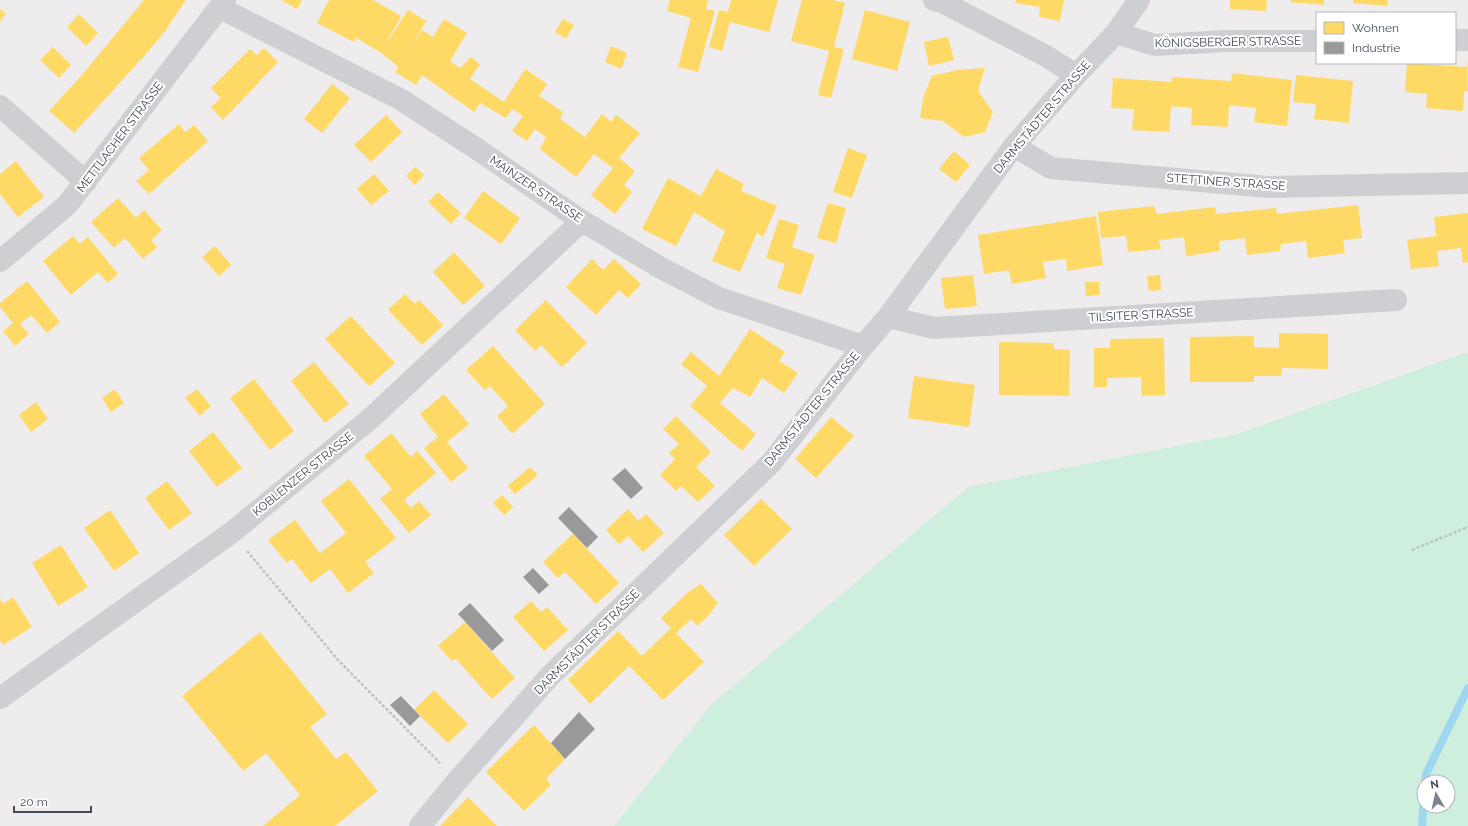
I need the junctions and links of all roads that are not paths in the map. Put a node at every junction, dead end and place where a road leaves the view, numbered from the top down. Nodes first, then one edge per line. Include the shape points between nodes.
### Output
1 (934, 0) edge
2 (1139, 0) edge
3 (223, 4) edge
4 (1116, 33) junction
5 (1456, 40) edge
6 (1468, 40) edge
7 (1316, 41) edge
8 (1076, 75) junction
9 (0, 106) edge
10 (1014, 146) junction
11 (86, 182) junction
12 (1468, 183) edge
13 (582, 221) junction
14 (0, 260) edge
15 (1396, 300) dead end
16 (888, 317) junction
17 (863, 346) junction
18 (0, 698) edge
19 (420, 826) edge

1 - 8 street via 1046,56
2 - 4 street, DARMSTÄDTER STRASSE
3 - 11 street, METTLACHER STRASSE
3 - 13 street, MAINZER STRASSE via 400,99
4 - 7 street, KÖNIGSBERGER STRASSE via 1155,44
4 - 8 street, DARMSTÄDTER STRASSE
5 - 6 street
8 - 10 street, DARMSTÄDTER STRASSE
9 - 11 street
10 - 12 street, STETTINER STRASSE via 1051,168 1269,187
10 - 16 street, DARMSTÄDTER STRASSE
11 - 14 street, METTLACHER STRASSE via 67,205
13 - 17 street, MAINZER STRASSE via 661,268 719,298
13 - 18 street, KOBLENZER STRASSE via 370,419 231,533
15 - 16 street, TILSITER STRASSE via 934,328
16 - 17 street, DARMSTÄDTER STRASSE
17 - 19 street, DARMSTÄDTER STRASSE via 771,462 549,677 457,780

